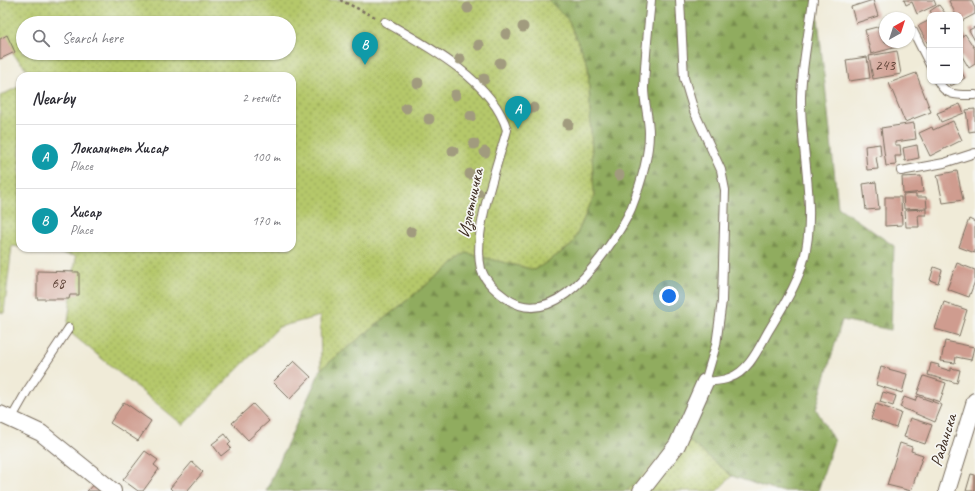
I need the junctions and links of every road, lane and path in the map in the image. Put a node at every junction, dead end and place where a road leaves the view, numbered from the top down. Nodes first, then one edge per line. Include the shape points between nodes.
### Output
1 (340, 0) edge
2 (651, 0) edge
3 (680, 0) edge
4 (813, 0) edge
5 (384, 22) joint
6 (915, 35) edge
7 (927, 58) edge
8 (940, 84) edge
9 (975, 95) edge
10 (975, 153) edge
11 (901, 171) dead end
12 (69, 328) dead end
13 (705, 382) junction
14 (975, 401) edge
15 (6, 417) edge
16 (112, 491) edge
17 (641, 491) edge
18 (947, 491) edge

1 - 5 path
2 - 5 lane, Излетничка via 644,89 649,133 645,165 631,209 622,228 589,273 566,295 553,303 533,308 514,304 500,294 490,285 481,270 483,220 507,130 503,116 472,80 444,56
3 - 13 lane via 684,78 694,111 721,170 725,190 722,301 716,345
4 - 13 lane via 801,95 808,206 807,242 802,266 787,299 755,354 739,374 728,379
6 - 7 lane
8 - 9 lane via 947,92 954,95
10 - 11 lane via 944,163
12 - 15 lane via 27,391
13 - 17 street via 677,445
14 - 18 street, Раданска
15 - 16 street via 41,433

